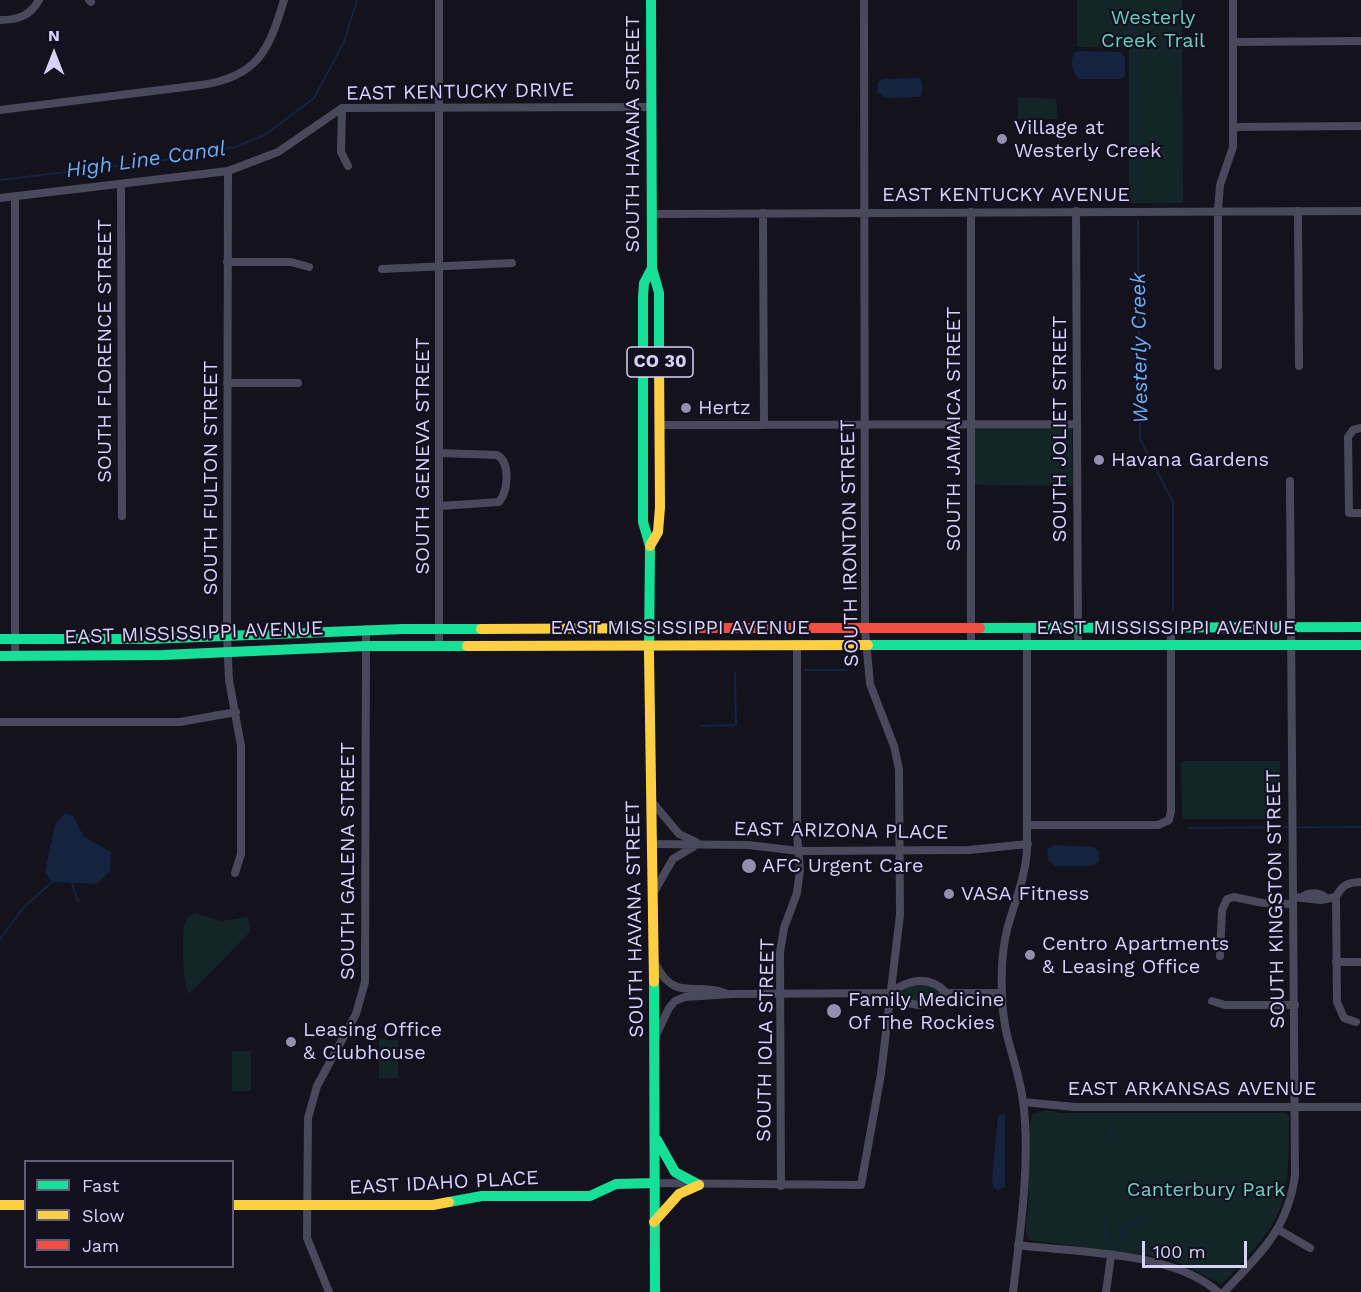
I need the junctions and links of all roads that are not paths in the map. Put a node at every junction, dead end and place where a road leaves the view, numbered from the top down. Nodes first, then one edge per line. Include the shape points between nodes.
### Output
1 (39, 0) edge
2 (284, 0) edge
3 (439, 0) edge
4 (651, 0) edge
5 (864, 0) edge
6 (1233, 2) dead end
7 (0, 20) edge
8 (1361, 41) edge
9 (1233, 42) junction
10 (439, 107) junction
11 (651, 107) junction
12 (342, 108) junction
13 (0, 110) edge
14 (1361, 126) edge
15 (1233, 127) junction
16 (348, 166) dead end
17 (228, 171) junction
18 (121, 185) junction
19 (15, 196) junction
20 (0, 198) edge
21 (1218, 210) junction
22 (1298, 211) junction
23 (1361, 211) edge
24 (971, 212) junction
25 (1076, 212) junction
26 (763, 213) junction
27 (865, 213) junction
28 (651, 214) junction
29 (227, 262) junction
30 (512, 263) dead end
31 (440, 266) junction
32 (309, 267) dead end
33 (652, 268) junction
34 (381, 269) dead end
35 (643, 329) junction
36 (660, 347) junction
37 (1218, 366) dead end
38 (1299, 366) dead end
39 (227, 382) junction
40 (298, 382) dead end
41 (643, 407) junction
42 (971, 424) junction
43 (1077, 424) junction
44 (660, 425) junction
45 (764, 425) junction
46 (865, 425) junction
47 (1361, 428) edge
48 (643, 435) junction
49 (440, 453) junction
50 (660, 457) junction
51 (1290, 481) dead end
52 (440, 506) junction
53 (1361, 513) edge
54 (122, 516) dead end
55 (650, 546) junction
56 (1290, 627) junction
57 (1361, 627) edge
58 (970, 628) junction
59 (1027, 628) junction
60 (1077, 628) junction
61 (1171, 628) junction
62 (366, 629) junction
63 (439, 629) junction
64 (649, 629) junction
65 (865, 629) junction
66 (227, 635) junction
67 (0, 639) edge
68 (15, 639) junction
69 (1290, 645) junction
70 (1361, 645) edge
71 (366, 646) junction
72 (439, 646) junction
73 (649, 646) junction
74 (797, 646) junction
75 (867, 646) junction
76 (971, 646) junction
77 (1027, 646) junction
78 (1078, 646) junction
79 (1171, 646) junction
80 (228, 652) junction
81 (0, 656) edge
82 (15, 656) junction
83 (236, 712) junction
84 (0, 722) edge
85 (652, 801) junction
86 (1028, 825) junction
87 (653, 844) junction
88 (704, 844) junction
89 (1028, 844) junction
90 (900, 849) junction
91 (799, 850) junction
92 (235, 873) dead end
93 (1361, 882) edge
94 (654, 891) junction
95 (1336, 897) junction
96 (1296, 899) junction
97 (1220, 956) dead end
98 (654, 962) junction
99 (1336, 962) junction
100 (1361, 962) edge
101 (780, 993) junction
102 (890, 993) junction
103 (947, 993) junction
104 (1002, 993) junction
105 (726, 994) junction
106 (1212, 1001) dead end
107 (1295, 1005) junction
108 (1356, 1022) dead end
109 (655, 1038) junction
110 (1023, 1102) junction
111 (1296, 1107) junction
112 (1361, 1107) edge
113 (655, 1134) junction
114 (654, 1184) junction
115 (699, 1185) junction
116 (781, 1186) junction
117 (0, 1205) edge
118 (24, 1205) edge
119 (234, 1205) edge
120 (306, 1206) junction
121 (654, 1222) junction
122 (1279, 1230) junction
123 (1018, 1245) junction
124 (1310, 1248) dead end
125 (1111, 1256) junction
126 (329, 1292) edge
127 (655, 1292) edge
128 (1012, 1292) edge
129 (1106, 1292) edge
130 (1218, 1292) edge
131 (1224, 1292) edge

1 - 7 street via 23,17
2 - 13 street via 266,52 237,74 201,85
3 - 10 street, SOUTH GENEVA STREET
4 - 11 main road, SOUTH HAVANA STREET / CO 30
5 - 27 street, SOUTH IRONTON STREET
6 - 9 street
8 - 9 street
9 - 15 street
10 - 11 street, EAST KENTUCKY DRIVE
10 - 12 street, EAST KENTUCKY DRIVE
10 - 31 street, SOUTH GENEVA STREET
11 - 28 main road, SOUTH HAVANA STREET / CO 30
12 - 16 street via 341,152
12 - 17 street, EAST KENTUCKY DRIVE via 278,152
14 - 15 street
15 - 21 street via 1233,147 1220,185
17 - 18 street, EAST KENTUCKY DRIVE
17 - 29 street, SOUTH FULTON STREET
18 - 19 street, EAST KENTUCKY DRIVE
18 - 54 street, SOUTH FLORENCE STREET
19 - 20 street, EAST KENTUCKY DRIVE
19 - 68 street
21 - 22 street, EAST KENTUCKY AVENUE
21 - 25 street, EAST KENTUCKY AVENUE
21 - 37 street
22 - 23 street, EAST KENTUCKY AVENUE
22 - 38 street
24 - 25 street, EAST KENTUCKY AVENUE
24 - 27 street, EAST KENTUCKY AVENUE
24 - 42 street, SOUTH JAMAICA STREET
25 - 43 street, SOUTH JOLIET STREET
26 - 27 street, EAST KENTUCKY AVENUE
26 - 28 street, EAST KENTUCKY AVENUE
26 - 45 street
27 - 46 street, SOUTH IRONTON STREET
28 - 33 main road, SOUTH HAVANA STREET / CO 30
29 - 32 street via 291,262
29 - 39 street, SOUTH FULTON STREET
30 - 31 street
31 - 34 street
31 - 49 street, SOUTH GENEVA STREET
33 - 35 main road, SOUTH HAVANA STREET / CO 30 via 644,287
33 - 36 main road, SOUTH HAVANA STREET / CO 30 via 659,293
35 - 36 main road
35 - 41 main road, SOUTH HAVANA STREET / CO 30
36 - 44 main road, SOUTH HAVANA STREET / CO 30
39 - 40 street
39 - 66 street, SOUTH FULTON STREET
41 - 44 main road via 652,421
41 - 48 main road, SOUTH HAVANA STREET / CO 30
42 - 43 street
42 - 46 street
42 - 58 street, SOUTH JAMAICA STREET
43 - 60 street, SOUTH JOLIET STREET
44 - 45 street
44 - 50 main road, SOUTH HAVANA STREET / CO 30
45 - 46 street
46 - 65 street, SOUTH IRONTON STREET
47 - 53 street via 1348,436 1349,513
48 - 50 main road
48 - 55 main road, SOUTH HAVANA STREET / CO 30 via 644,532
49 - 52 street, SOUTH GENEVA STREET
49 - 52 street via 497,455 504,462 506,481 499,502
50 - 55 main road, SOUTH HAVANA STREET / CO 30 via 658,529
51 - 56 street, SOUTH KINGSTON STREET
52 - 63 street, SOUTH GENEVA STREET
55 - 64 main road, SOUTH HAVANA STREET / CO 30
56 - 57 main road, EAST MISSISSIPPI AVENUE
56 - 61 main road, EAST MISSISSIPPI AVENUE
56 - 69 street, SOUTH KINGSTON STREET
58 - 59 main road, EAST MISSISSIPPI AVENUE
58 - 65 main road, EAST MISSISSIPPI AVENUE
58 - 76 street, SOUTH JAMAICA STREET
59 - 60 main road, EAST MISSISSIPPI AVENUE
59 - 77 street
60 - 61 main road, EAST MISSISSIPPI AVENUE
60 - 78 street, SOUTH JOLIET STREET
61 - 79 street
62 - 63 main road, EAST MISSISSIPPI AVENUE
62 - 66 main road, EAST MISSISSIPPI AVENUE
62 - 71 street, SOUTH GALENA STREET
63 - 64 main road, EAST MISSISSIPPI AVENUE
63 - 72 street, SOUTH GENEVA STREET
64 - 65 main road, EAST MISSISSIPPI AVENUE
64 - 73 main road, SOUTH HAVANA STREET / CO 30
65 - 75 street, SOUTH IRONTON STREET
66 - 68 main road, EAST MISSISSIPPI AVENUE
66 - 80 street, SOUTH FULTON STREET
67 - 68 main road, EAST MISSISSIPPI AVENUE
68 - 82 street
69 - 70 main road, EAST MISSISSIPPI AVENUE
69 - 79 main road, EAST MISSISSIPPI AVENUE
69 - 96 street, SOUTH KINGSTON STREET via 1291,822
71 - 72 main road, EAST MISSISSIPPI AVENUE
71 - 80 main road, EAST MISSISSIPPI AVENUE
71 - 120 street, SOUTH GALENA STREET via 365,982 354,1019 310,1105
72 - 73 main road, EAST MISSISSIPPI AVENUE
73 - 74 main road, EAST MISSISSIPPI AVENUE
73 - 85 main road, SOUTH HAVANA STREET / CO 30
74 - 75 main road, EAST MISSISSIPPI AVENUE
74 - 91 street, SOUTH IOLA STREET
75 - 76 main road, EAST MISSISSIPPI AVENUE
75 - 90 street, SOUTH IRONTON STREET via 871,688 898,763
76 - 77 main road, EAST MISSISSIPPI AVENUE
77 - 78 main road, EAST MISSISSIPPI AVENUE
77 - 86 street
78 - 79 main road, EAST MISSISSIPPI AVENUE
79 - 86 street via 1169,820 1158,825
80 - 82 main road, EAST MISSISSIPPI AVENUE
80 - 83 street, SOUTH FULTON STREET
81 - 82 main road, EAST MISSISSIPPI AVENUE
83 - 84 street via 180,722
83 - 92 street, SOUTH FULTON STREET via 241,746 241,854
85 - 87 main road, SOUTH HAVANA STREET / CO 30
85 - 88 street via 679,834
86 - 89 street
87 - 88 street, EAST ARIZONA PLACE
87 - 94 main road, SOUTH HAVANA STREET / CO 30
88 - 91 street, EAST ARIZONA PLACE
88 - 94 street via 678,855
89 - 90 street, EAST ARIZONA PLACE via 969,850
89 - 104 street via 1006,938
90 - 91 street, EAST ARIZONA PLACE
90 - 102 street, SOUTH IRONTON STREET via 900,927
91 - 101 street, SOUTH IOLA STREET via 798,888 781,946
93 - 95 street via 1350,882
94 - 98 main road, SOUTH HAVANA STREET / CO 30
95 - 96 street
95 - 99 street
96 - 97 street via 1227,899 1222,910
96 - 107 street, SOUTH KINGSTON STREET
98 - 105 street via 674,988
98 - 109 main road, SOUTH HAVANA STREET / CO 30
99 - 100 street
99 - 108 street via 1339,1011 1344,1018
101 - 102 street
101 - 105 street
101 - 116 street, SOUTH IOLA STREET
102 - 103 street via 903,1002 918,1005
102 - 103 street via 915,981 932,982
102 - 116 street, SOUTH IRONTON STREET via 881,1074 861,1185
103 - 104 street
104 - 110 street via 1004,1033
105 - 109 street via 678,999 669,1008
106 - 107 street via 1224,1005
107 - 111 street, SOUTH KINGSTON STREET
109 - 113 main road, SOUTH HAVANA STREET / CO 30
110 - 111 street, EAST ARKANSAS AVENUE via 1075,1107
110 - 123 street via 1024,1189
111 - 112 street, EAST ARKANSAS AVENUE
111 - 122 street, SOUTH KINGSTON STREET via 1294,1189
113 - 114 main road, SOUTH HAVANA STREET / CO 30
113 - 115 main road via 675,1172
114 - 115 street
114 - 120 main road, EAST IDAHO PLACE via 616,1184 590,1196 482,1196 433,1205
114 - 121 main road, SOUTH HAVANA STREET / CO 30
115 - 116 street
115 - 121 main road via 677,1196
117 - 118 main road
119 - 120 main road, EAST IDAHO PLACE
120 - 126 street, SOUTH GALENA STREET via 309,1246
121 - 127 main road, SOUTH HAVANA STREET / CO 30
122 - 124 street
122 - 131 street, SOUTH KINGSTON STREET
123 - 125 street
123 - 128 street
125 - 129 street
125 - 130 street via 1168,1265 1193,1275

